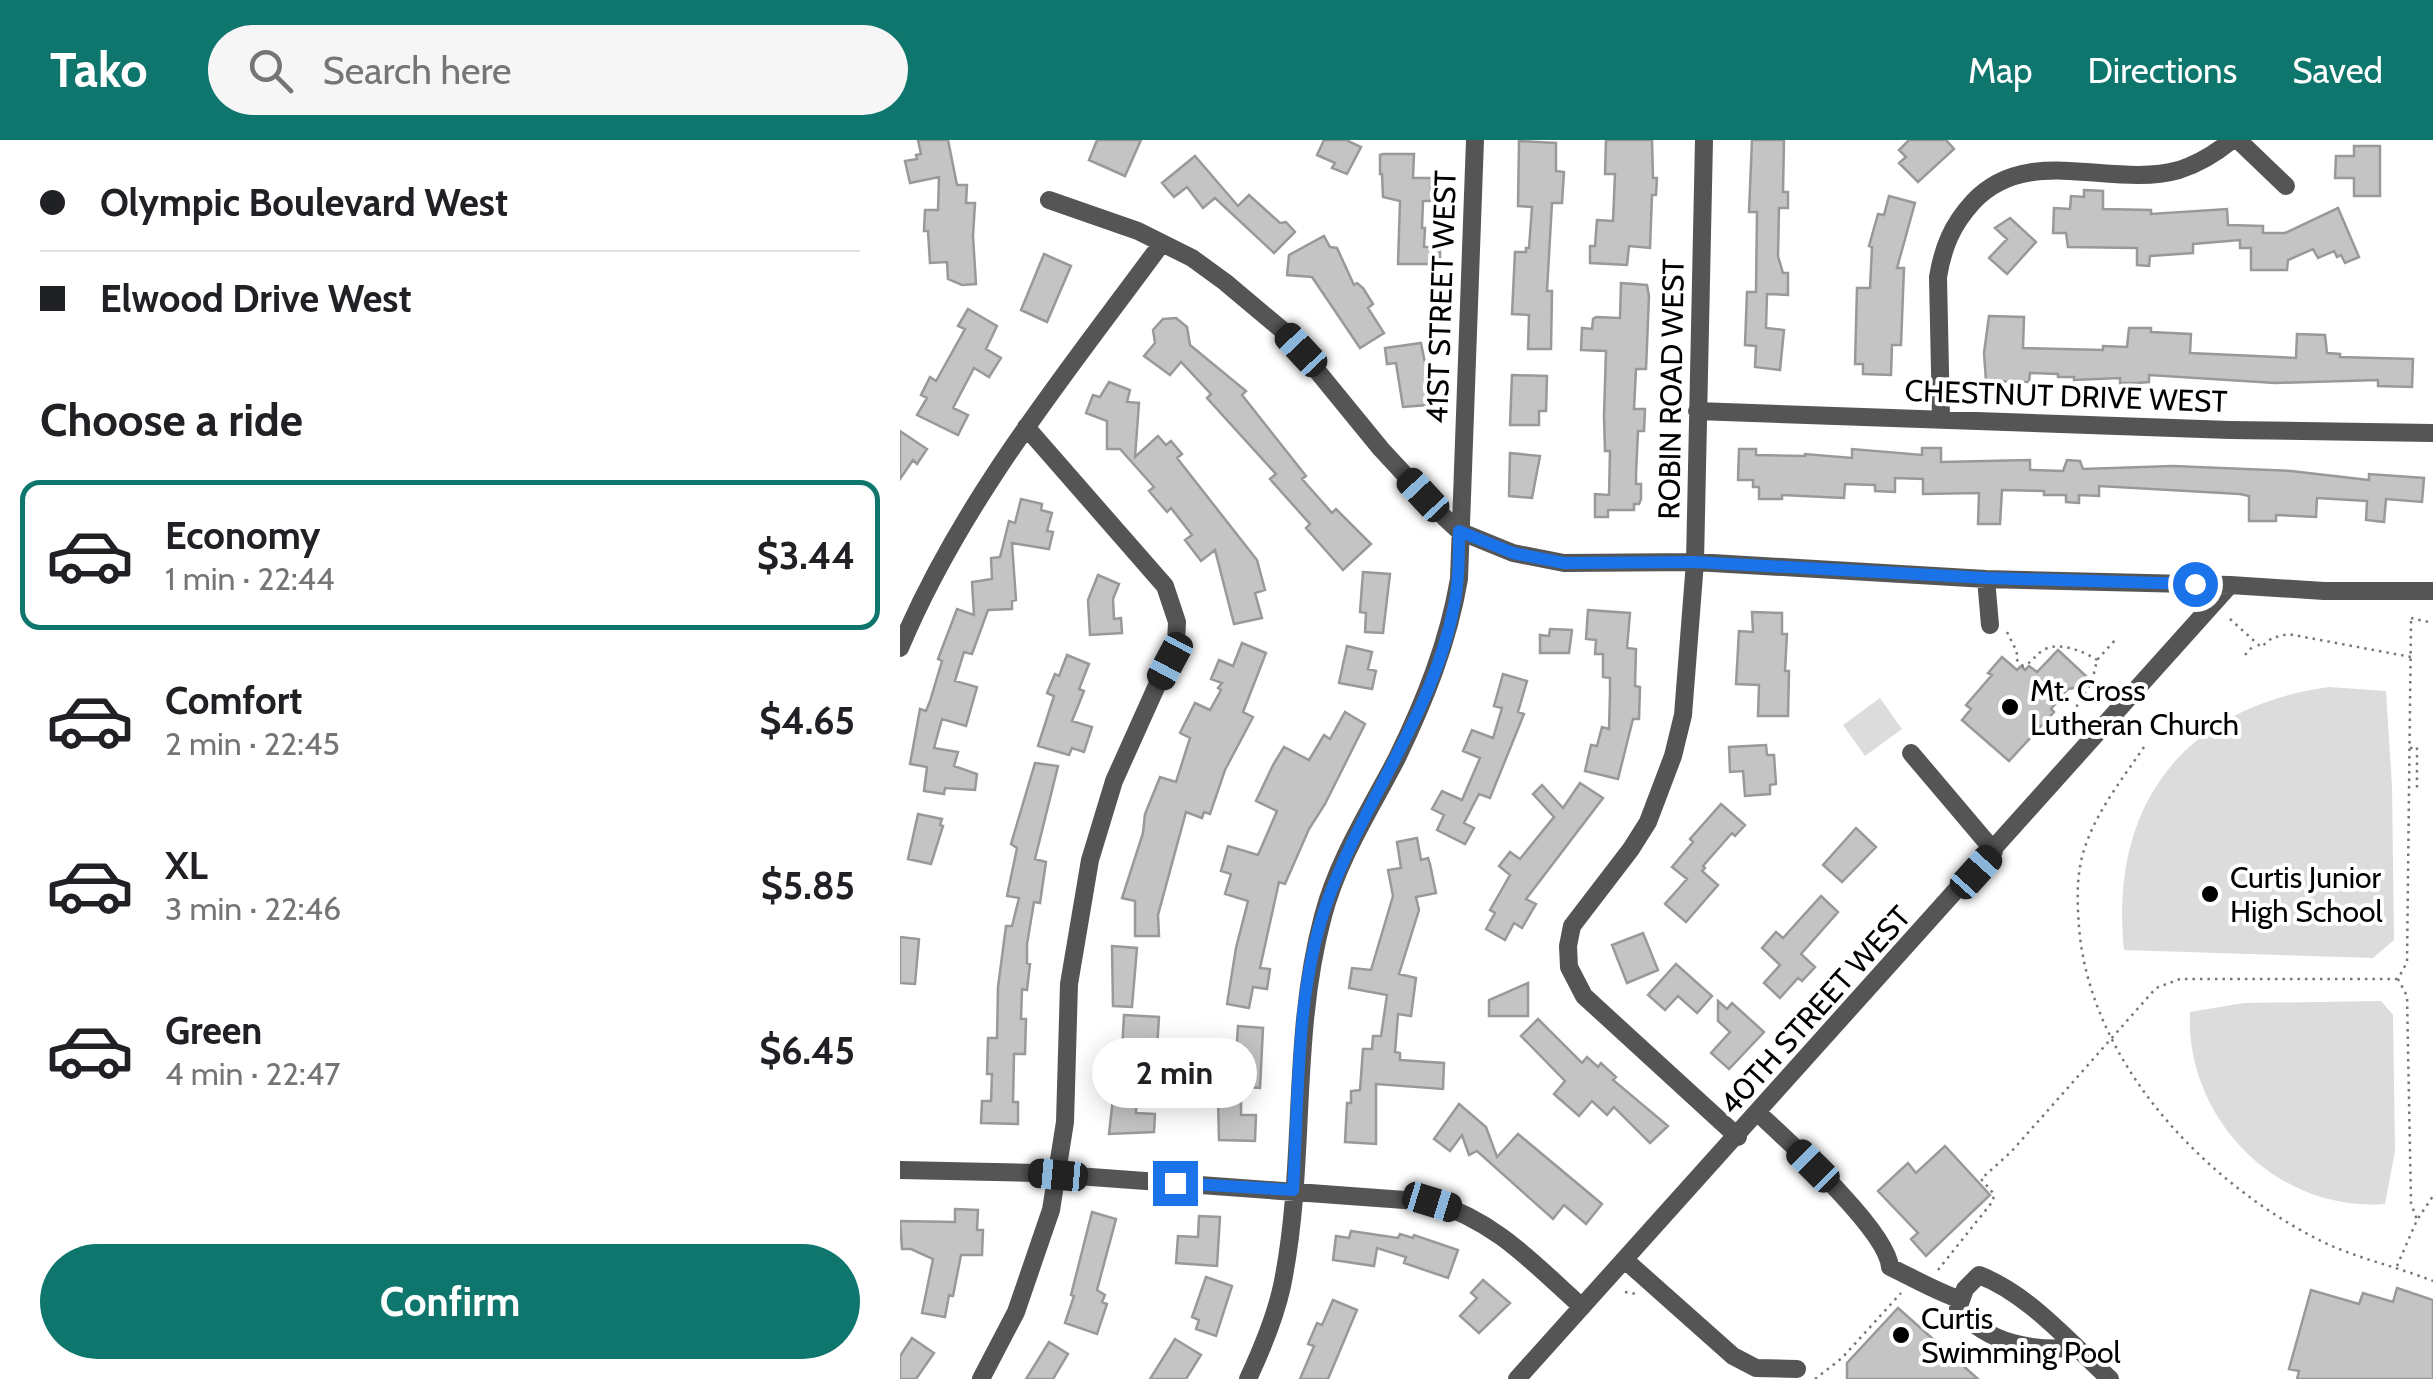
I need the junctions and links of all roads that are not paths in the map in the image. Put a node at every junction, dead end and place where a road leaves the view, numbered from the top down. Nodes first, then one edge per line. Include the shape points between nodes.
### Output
1 (1475, 140) edge
2 (1704, 140) edge
3 (2235, 140) edge
4 (2286, 186) dead end
5 (1049, 200) dead end
6 (1162, 243) junction
7 (1696, 410) junction
8 (1941, 418) junction
9 (1026, 427) junction
10 (2433, 433) edge
11 (1459, 531) junction
12 (1695, 562) junction
13 (1986, 578) junction
14 (2230, 585) junction
15 (2433, 591) edge
16 (1996, 624) road end
17 (900, 648) edge
18 (1911, 753) dead end
19 (1994, 851) junction
20 (1758, 1114) junction
21 (1738, 1137) junction
22 (900, 1170) edge
23 (1058, 1175) junction
24 (1293, 1190) junction
25 (1624, 1260) junction
26 (1961, 1300) junction
27 (1582, 1307) junction
28 (2075, 1348) junction
29 (1797, 1368) dead end
30 (981, 1379) edge
31 (1248, 1379) edge
32 (1518, 1379) edge
33 (2110, 1379) edge

1 - 11 street, 41ST STREET WEST
2 - 7 street, ROBIN ROAD WEST
3 - 4 street
3 - 8 street via 2179,170 2026,172 1980,194 1953,227 1941,260
5 - 6 street
6 - 9 street
6 - 11 street via 1225,282 1286,334
7 - 8 street, CHESTNUT DRIVE WEST
7 - 12 street, ROBIN ROAD WEST
8 - 10 street, CHESTNUT DRIVE WEST
9 - 17 street via 961,524
9 - 23 street via 1157,576 1177,622 1170,661 1114,781 1081,901 1069,984
11 - 12 street via 1513,553 1564,563
11 - 24 street, 41ST STREET WEST via 1459,579 1440,661 1346,850 1320,928 1301,1041
12 - 13 street
12 - 21 street, ROBIN ROAD WEST via 1684,716 1673,756 1648,822 1572,926 1569,967 1602,1014
13 - 14 street
13 - 16 street
14 - 15 street
14 - 19 street, 40TH STREET WEST
18 - 19 street
19 - 20 street, 40TH STREET WEST
20 - 21 street, 40TH STREET WEST
20 - 26 street via 1883,1243 1890,1267
21 - 25 street, 40TH STREET WEST
22 - 23 street
23 - 24 street
23 - 30 street via 1030,1279
24 - 27 street via 1419,1200 1458,1210 1504,1237
24 - 31 street, 41ST STREET WEST via 1282,1289
25 - 27 street, 40TH STREET WEST
25 - 29 street via 1733,1356 1756,1368
26 - 28 street via 1958,1309 1972,1324 2000,1340 2041,1351
26 - 28 street via 1979,1275 1997,1282
27 - 32 street, 40TH STREET WEST
28 - 33 street

